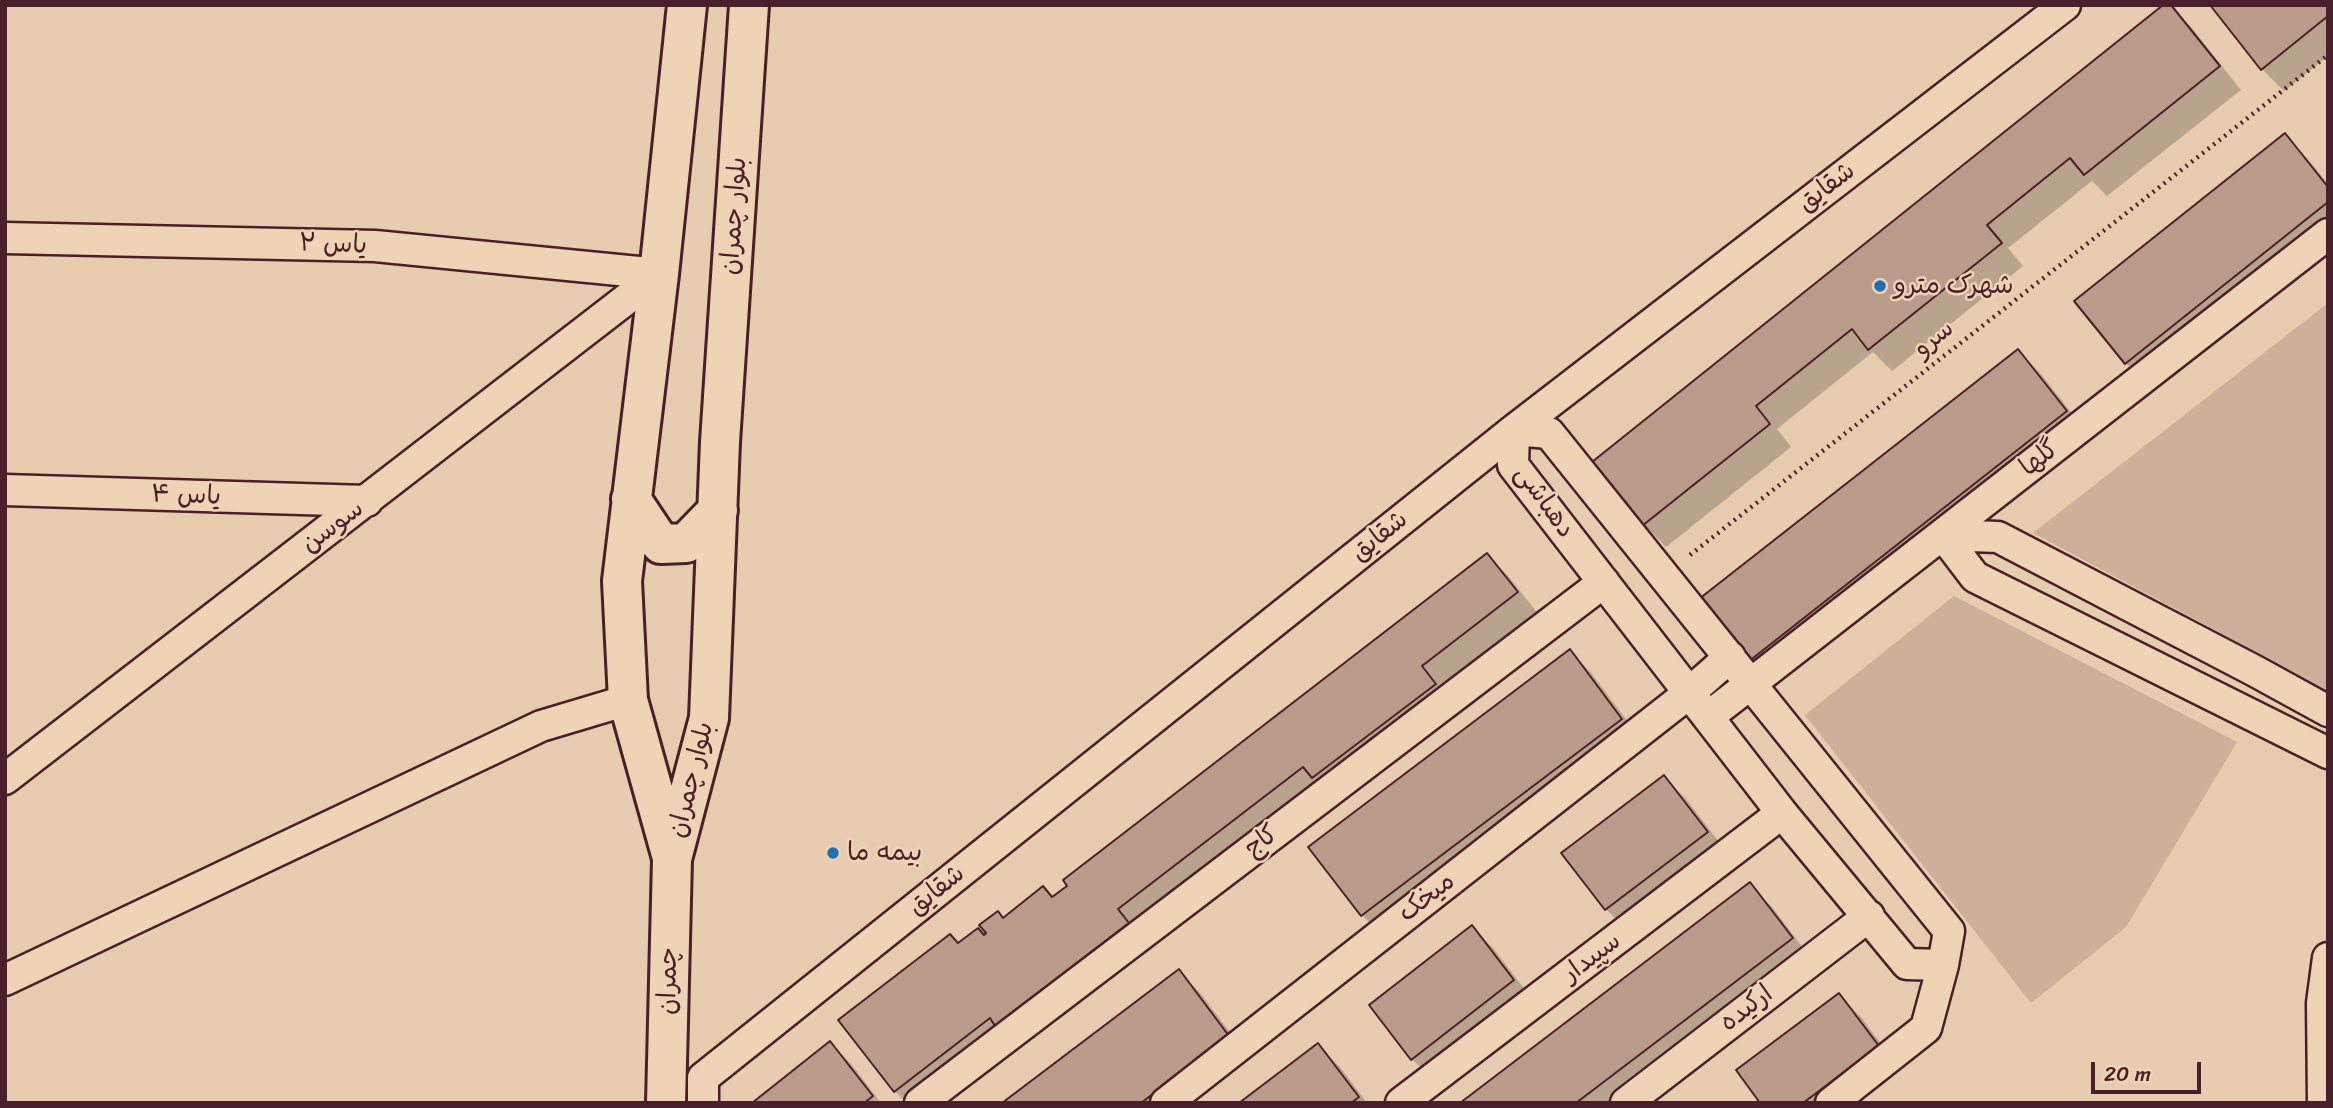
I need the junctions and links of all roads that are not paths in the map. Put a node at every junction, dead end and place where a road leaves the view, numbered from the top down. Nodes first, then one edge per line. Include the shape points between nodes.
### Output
1 (687, 5) edge
2 (749, 5) edge
3 (2065, 5) edge
4 (2328, 234) edge
5 (5, 238) edge
6 (659, 274) junction
7 (1514, 430) junction
8 (5, 490) edge
9 (631, 499) junction
10 (367, 501) junction
11 (718, 510) junction
12 (1943, 535) junction
13 (1604, 582) junction
14 (1730, 657) junction
15 (1751, 683) junction
16 (1688, 694) junction
17 (628, 701) junction
18 (2328, 711) edge
19 (1708, 717) junction
20 (2328, 753) edge
21 (5, 779) edge
22 (1782, 813) junction
23 (672, 859) junction
24 (1869, 916) junction
25 (2328, 958) edge
26 (1943, 965) junction
27 (5, 980) edge
28 (703, 1091) edge
29 (666, 1103) edge
30 (920, 1103) edge
31 (1166, 1103) edge
32 (1401, 1103) edge
33 (1626, 1103) edge
34 (1830, 1103) edge
35 (2323, 1103) edge

1 - 6 main road, بلوار چمران
2 - 11 main road, بلوار چمران
3 - 7 street, شقایق
4 - 12 street, گلها
5 - 6 street, یاس ۲ via 375,246
6 - 9 main road, بلوار چمران
6 - 10 street, سوسن
7 - 13 street, دهباشی via 1513,465
7 - 14 street, دهباشی via 1549,433
7 - 28 street, شقایق
8 - 10 street, یاس ۴
9 - 11 main road via 662,544 686,542
9 - 17 main road, بلوار چمران via 622,581
10 - 21 street, سوسن
11 - 23 main road, بلوار چمران via 709,718
12 - 15 street, گلها
12 - 18 street via 1998,537
12 - 20 street via 1975,577
13 - 16 street, دهباشی
13 - 30 street, کاج
14 - 15 street, دهباشی
14 - 16 street, میخک
15 - 19 street, گلها
15 - 26 street, دهباشی via 1949,931
16 - 19 street, دهباشی
16 - 31 street, میخک
17 - 23 main road, بلوار چمران
17 - 27 street via 541,726
19 - 22 street, دهباشی
22 - 24 street, دهباشی
22 - 32 street, سپیدار
23 - 29 main road, چمران
24 - 26 street, دهباشی via 1907,964
24 - 33 street, ارکیده
25 - 35 street via 2322,1003
26 - 34 street via 1926,1028

